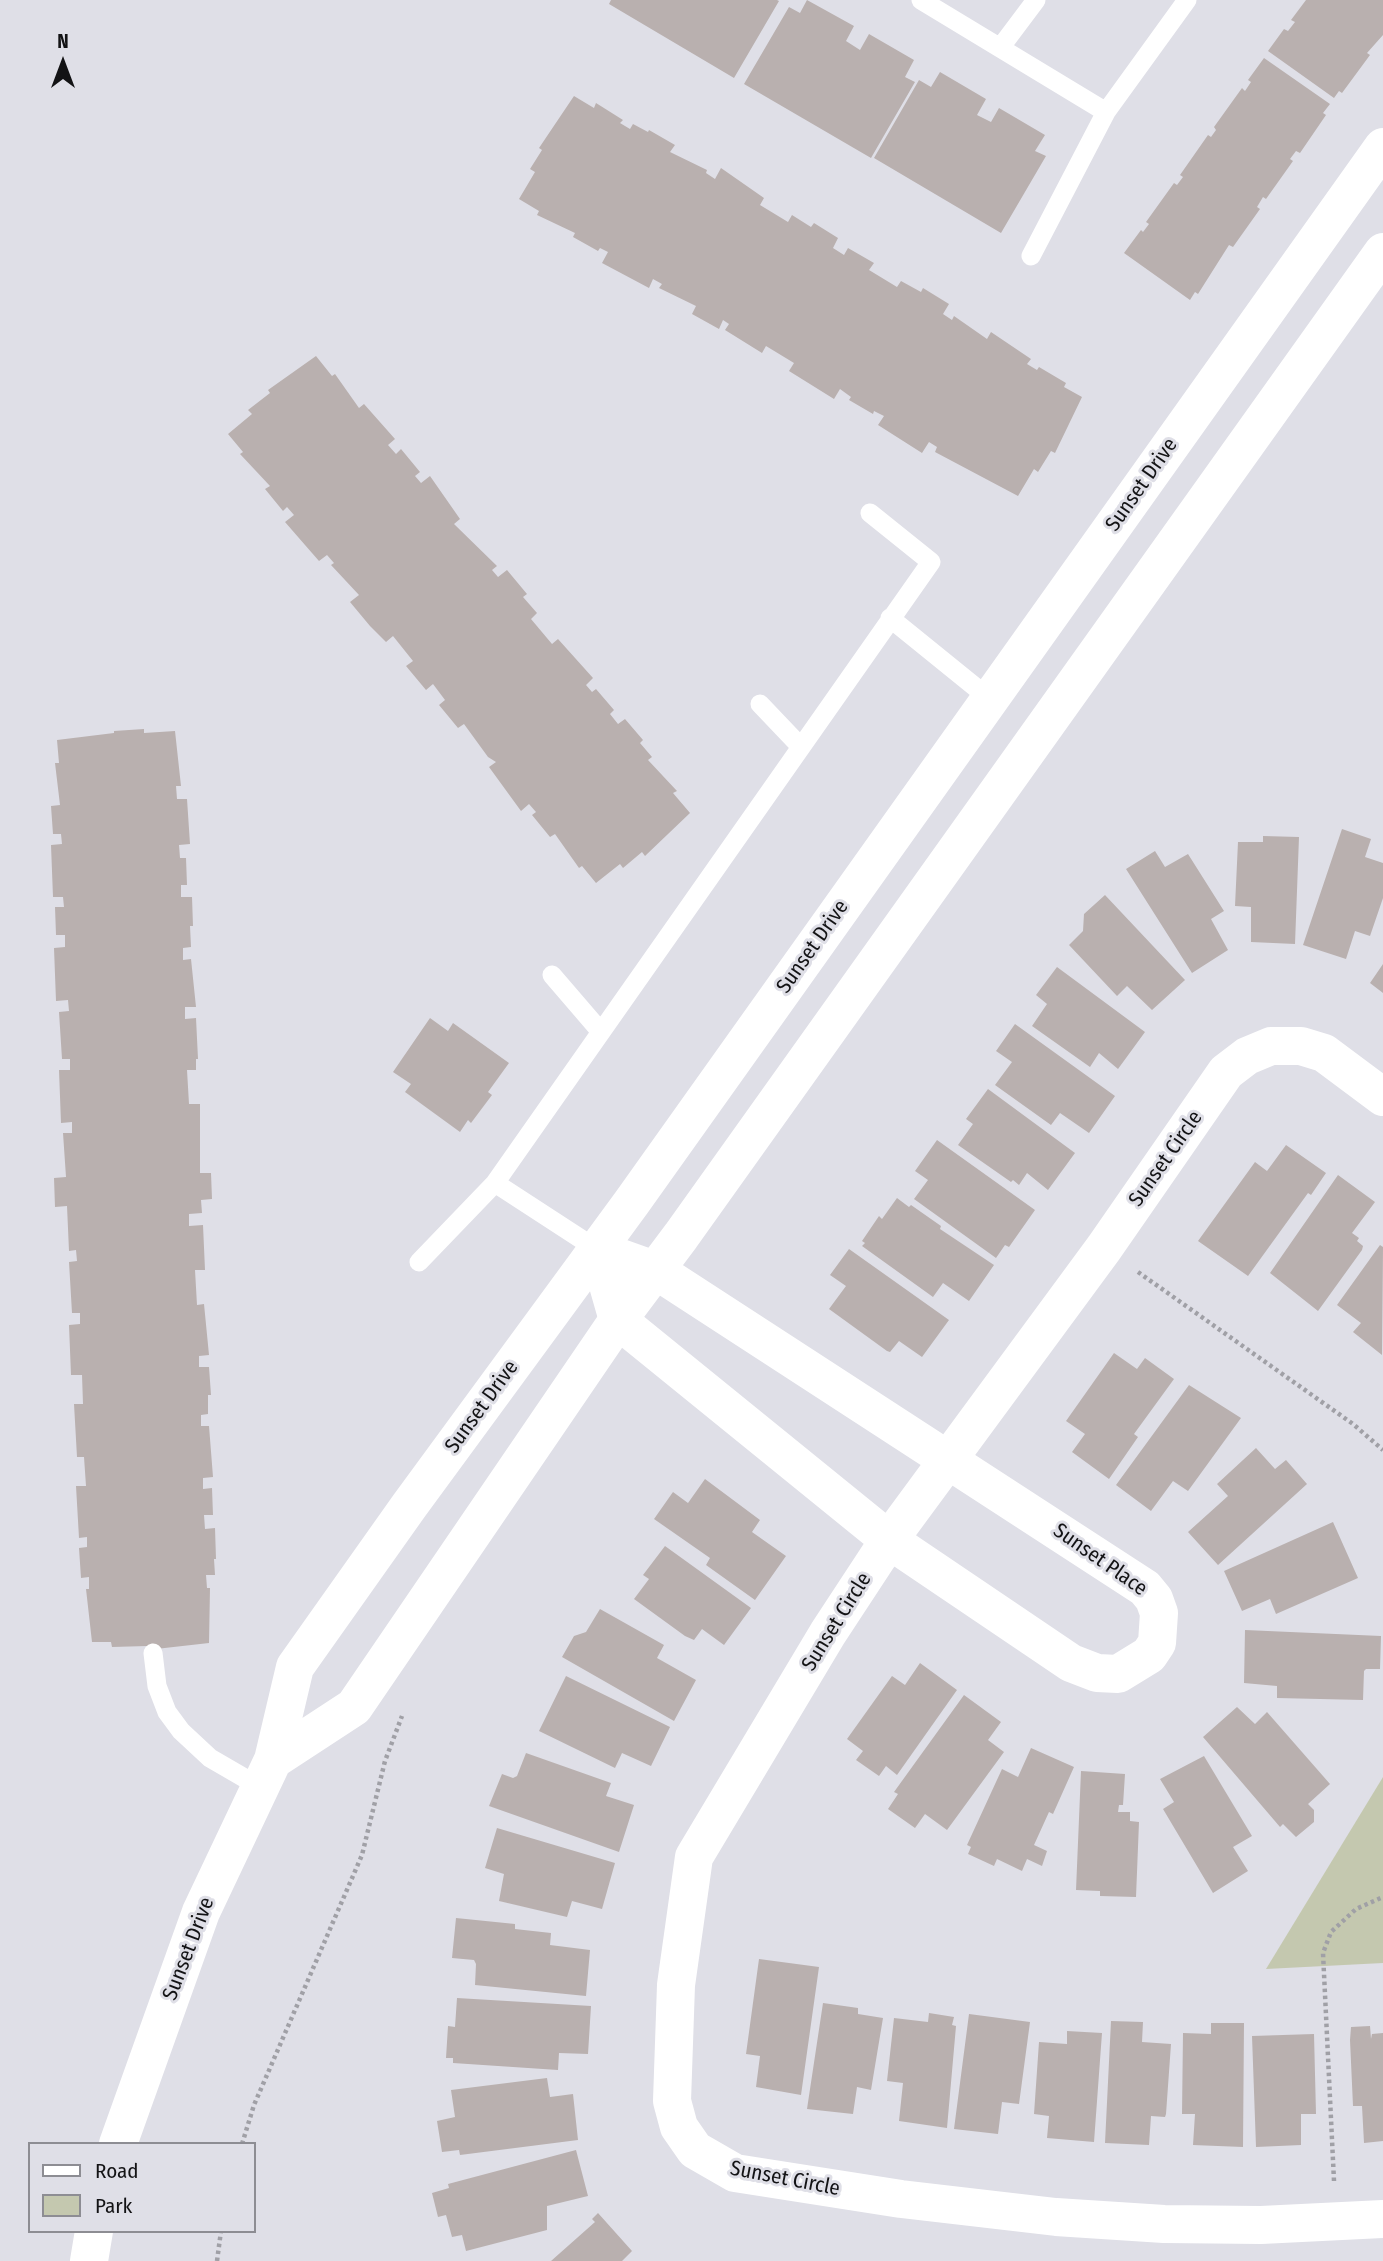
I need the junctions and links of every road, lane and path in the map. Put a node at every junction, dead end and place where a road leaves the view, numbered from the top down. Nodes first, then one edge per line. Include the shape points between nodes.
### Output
1 (921, 0) edge
2 (1036, 0) edge
3 (1187, 0) edge
4 (1000, 48) junction
5 (1107, 112) junction
6 (1383, 148) edge
7 (1383, 252) edge
8 (1031, 256) dead end
9 (870, 513) dead end
10 (890, 618) junction
11 (990, 699) junction
12 (760, 705) dead end
13 (800, 746) junction
14 (552, 975) dead end
15 (601, 1031) junction
16 (1383, 1097) edge
17 (495, 1183) junction
18 (1104, 1248) junction
19 (598, 1250) junction
20 (419, 1262) dead end
21 (657, 1271) junction
22 (618, 1320) junction
23 (1383, 1450) edge
24 (951, 1460) junction
25 (889, 1540) junction
26 (153, 1653) dead end
27 (406, 1709) dead end
28 (267, 1774) junction
29 (1383, 1896) edge
30 (119, 2142) edge
31 (243, 2142) edge
32 (1335, 2192) dead end
33 (1383, 2219) edge
34 (94, 2233) edge
35 (221, 2233) edge
36 (89, 2261) edge
37 (217, 2261) edge

1 - 4 lane
2 - 4 lane
3 - 5 lane
4 - 5 lane
5 - 8 lane
6 - 11 street, Sunset Drive
7 - 21 street
9 - 10 lane via 931,562
10 - 11 lane
10 - 13 lane
11 - 19 street, Sunset Drive
12 - 13 lane
13 - 15 lane
14 - 15 lane
15 - 17 lane
16 - 18 street, Sunset Circle via 1324,1053 1301,1046 1272,1046 1247,1056 1226,1072
17 - 19 lane
17 - 20 lane
18 - 23 path via 1353,1423
18 - 24 street, Sunset Circle
19 - 21 street
19 - 22 street
19 - 28 street, Sunset Drive via 295,1667
21 - 22 street
21 - 24 street
22 - 25 street
22 - 28 street via 354,1707
24 - 25 street, Sunset Circle
24 - 25 street, Sunset Place via 1145,1588 1159,1613 1157,1643 1149,1655 1118,1674 1097,1673 1070,1663
25 - 33 street, Sunset Circle via 694,1857 676,1985 672,2101 679,2127 695,2150 735,2173 1056,2217 1261,2225
26 - 28 lane via 157,1686 181,1731 210,1758
27 - 31 path via 385,1761 362,1855 254,2105
28 - 30 street, Sunset Drive via 201,1912
29 - 32 path via 1356,1909 1331,1932 1323,1953
34 - 36 street
35 - 37 path

